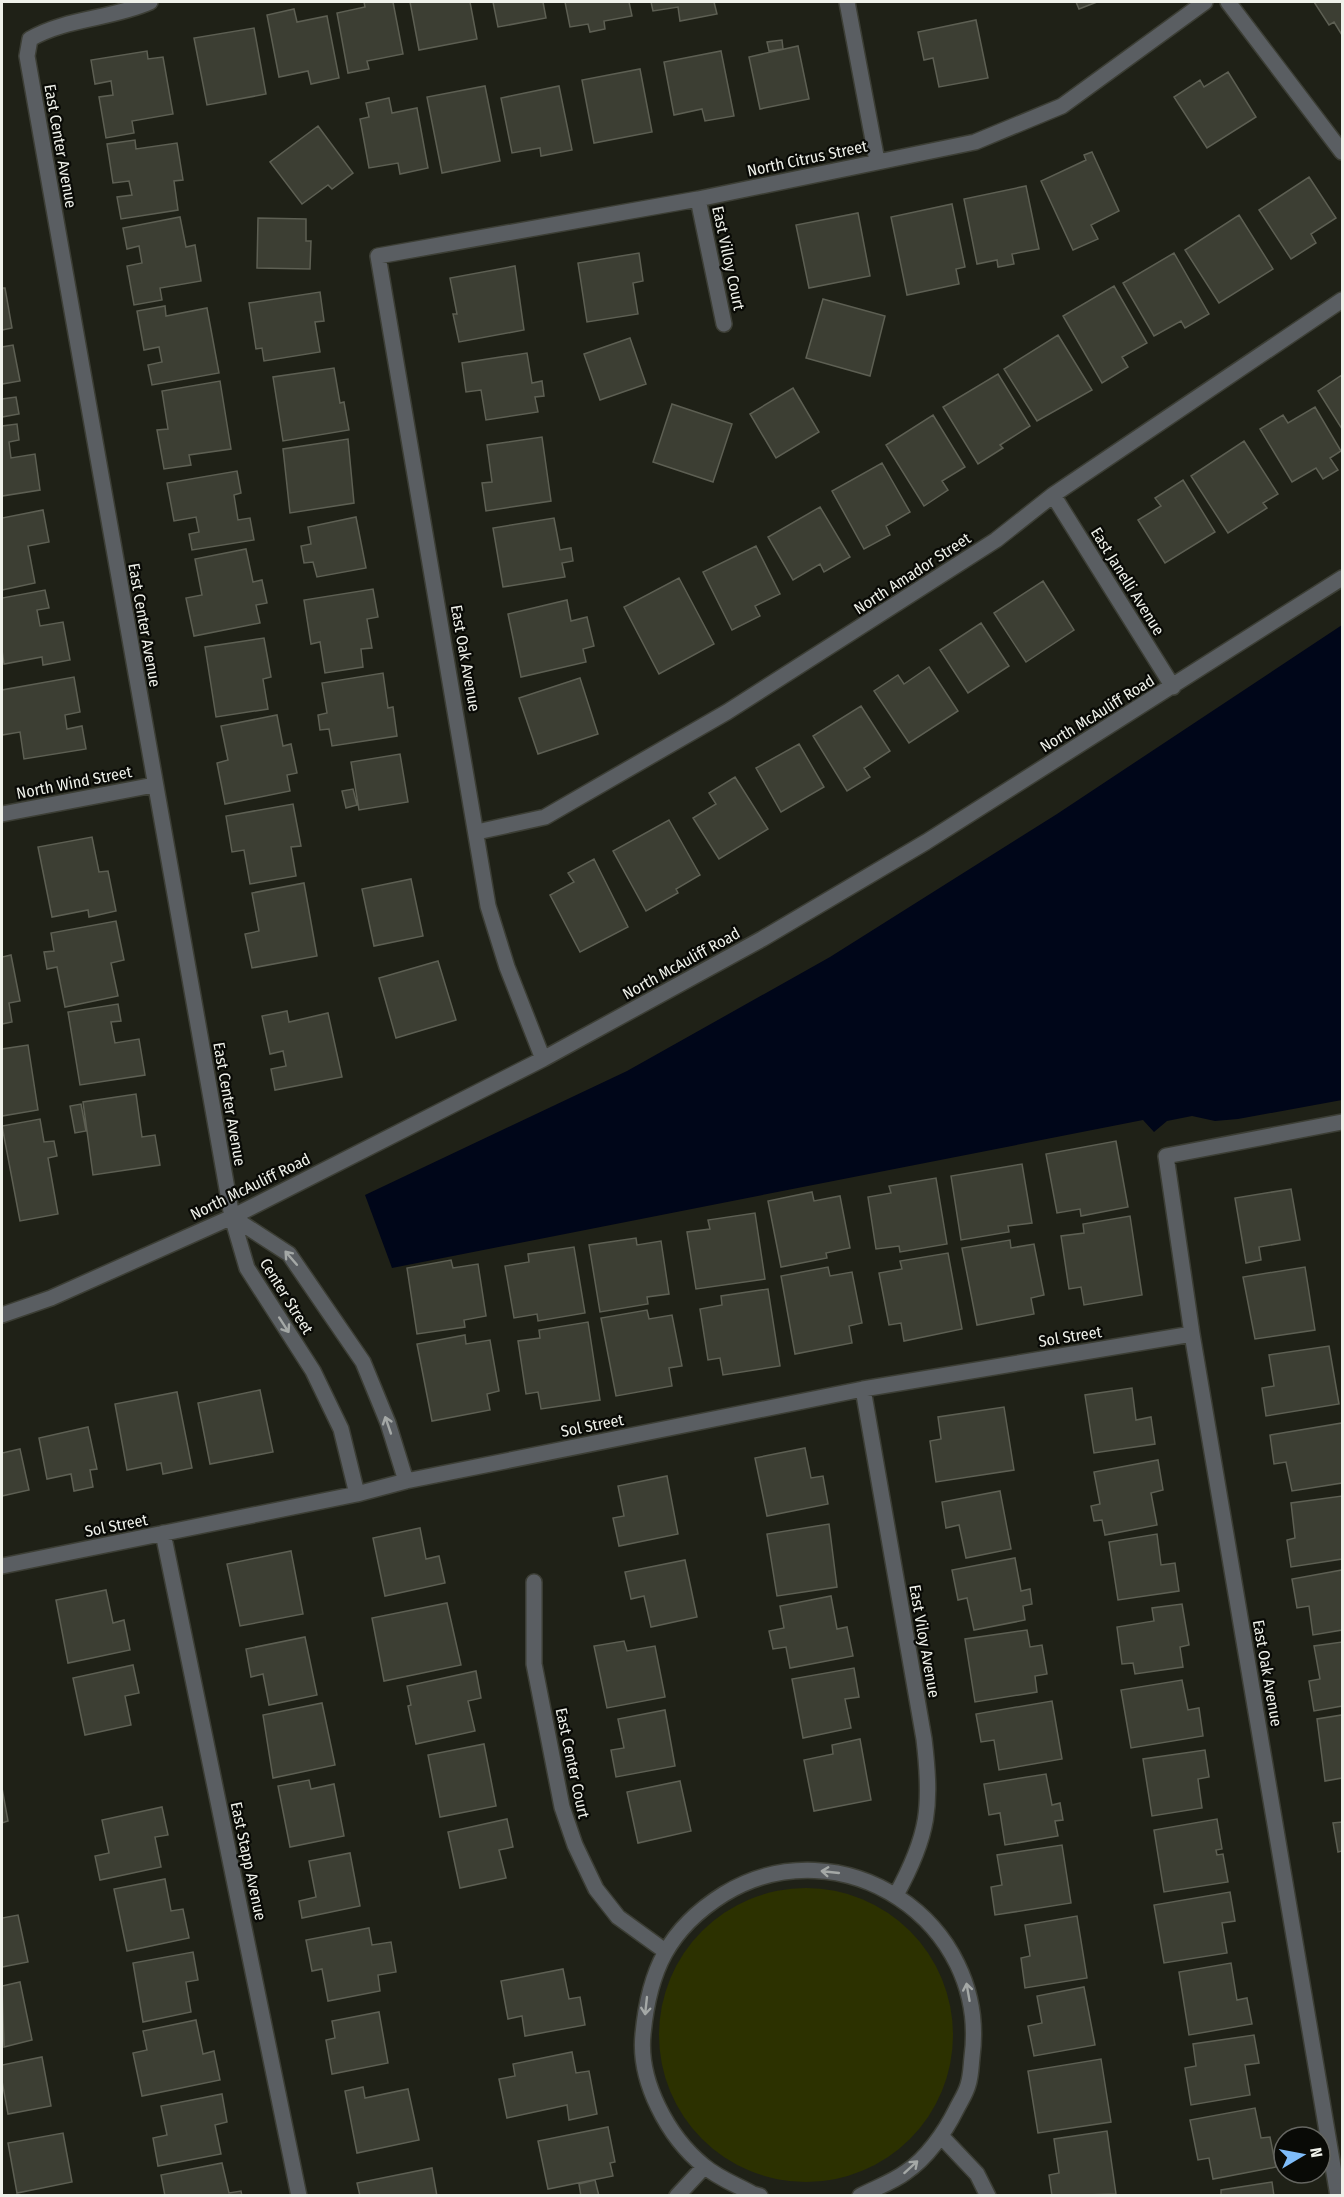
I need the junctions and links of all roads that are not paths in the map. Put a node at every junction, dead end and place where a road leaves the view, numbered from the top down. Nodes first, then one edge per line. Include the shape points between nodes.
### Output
1 (150, 2) edge
2 (847, 2) edge
3 (1205, 2) edge
4 (1228, 2) edge
5 (1342, 152) edge
6 (878, 161) junction
7 (698, 199) junction
8 (378, 256) joint
9 (1342, 300) edge
10 (724, 324) dead end
11 (1053, 495) junction
12 (1342, 578) edge
13 (1173, 687) junction
14 (154, 786) junction
15 (2, 814) edge
16 (477, 832) junction
17 (543, 1059) junction
18 (1342, 1122) edge
19 (232, 1217) junction
20 (2, 1315) edge
21 (1192, 1334) junction
22 (863, 1389) junction
23 (406, 1481) junction
24 (357, 1494) junction
25 (163, 1533) junction
26 (2, 1566) edge
27 (534, 1582) dead end
28 (896, 1895) junction
29 (665, 1951) junction
30 (941, 2136) junction
31 (704, 2167) junction
32 (299, 2196) edge
33 (677, 2196) edge
34 (760, 2196) edge
35 (860, 2196) edge
36 (988, 2196) edge
37 (1338, 2196) edge

1 - 14 street, East Center Avenue via 44,31 30,39 27,56
2 - 6 street
3 - 6 street, North Citrus Street via 1062,106 975,142
4 - 5 street
6 - 7 street, North Citrus Street
7 - 8 street, North Citrus Street
7 - 10 street, East Villoy Court
8 - 16 street, East Oak Avenue
9 - 11 street, North Amador Street
11 - 13 street, East Janelli Avenue
11 - 16 street, North Amador Street via 996,540 897,605 591,793 545,817
12 - 13 street, North McAuliff Road
13 - 17 street, North McAuliff Road via 773,933
14 - 15 street, North Wind Street
14 - 19 street, East Center Avenue
16 - 17 street, East Oak Avenue via 488,906
17 - 19 street, North McAuliff Road
18 - 21 street, East Oak Avenue via 1166,1156
19 - 20 street, North McAuliff Road via 51,1298
23 -> 19 street, Center Street via 363,1362 290,1254
19 -> 24 street, Center Street via 247,1268 313,1371 341,1429
21 - 22 street, Sol Street
21 - 37 street, East Oak Avenue
22 - 23 street, Sol Street
22 - 28 street, East Viloy Avenue via 929,1780 927,1818 919,1850
23 - 24 street, Sol Street
24 - 25 street, Sol Street
25 - 26 street, Sol Street
25 - 32 street, East Stapp Avenue
27 - 29 street, East Center Court via 534,1664 562,1807 575,1845 596,1888 618,1917
28 -> 29 street via 852,1875 799,1869 746,1881 699,1909
30 -> 28 street via 968,2085 975,2032 966,1980 940,1934
29 -> 31 street via 647,1996 642,2043 655,2099 673,2133
35 -> 30 street via 907,2172
30 - 36 street via 977,2174
31 - 33 street
31 - 34 street

